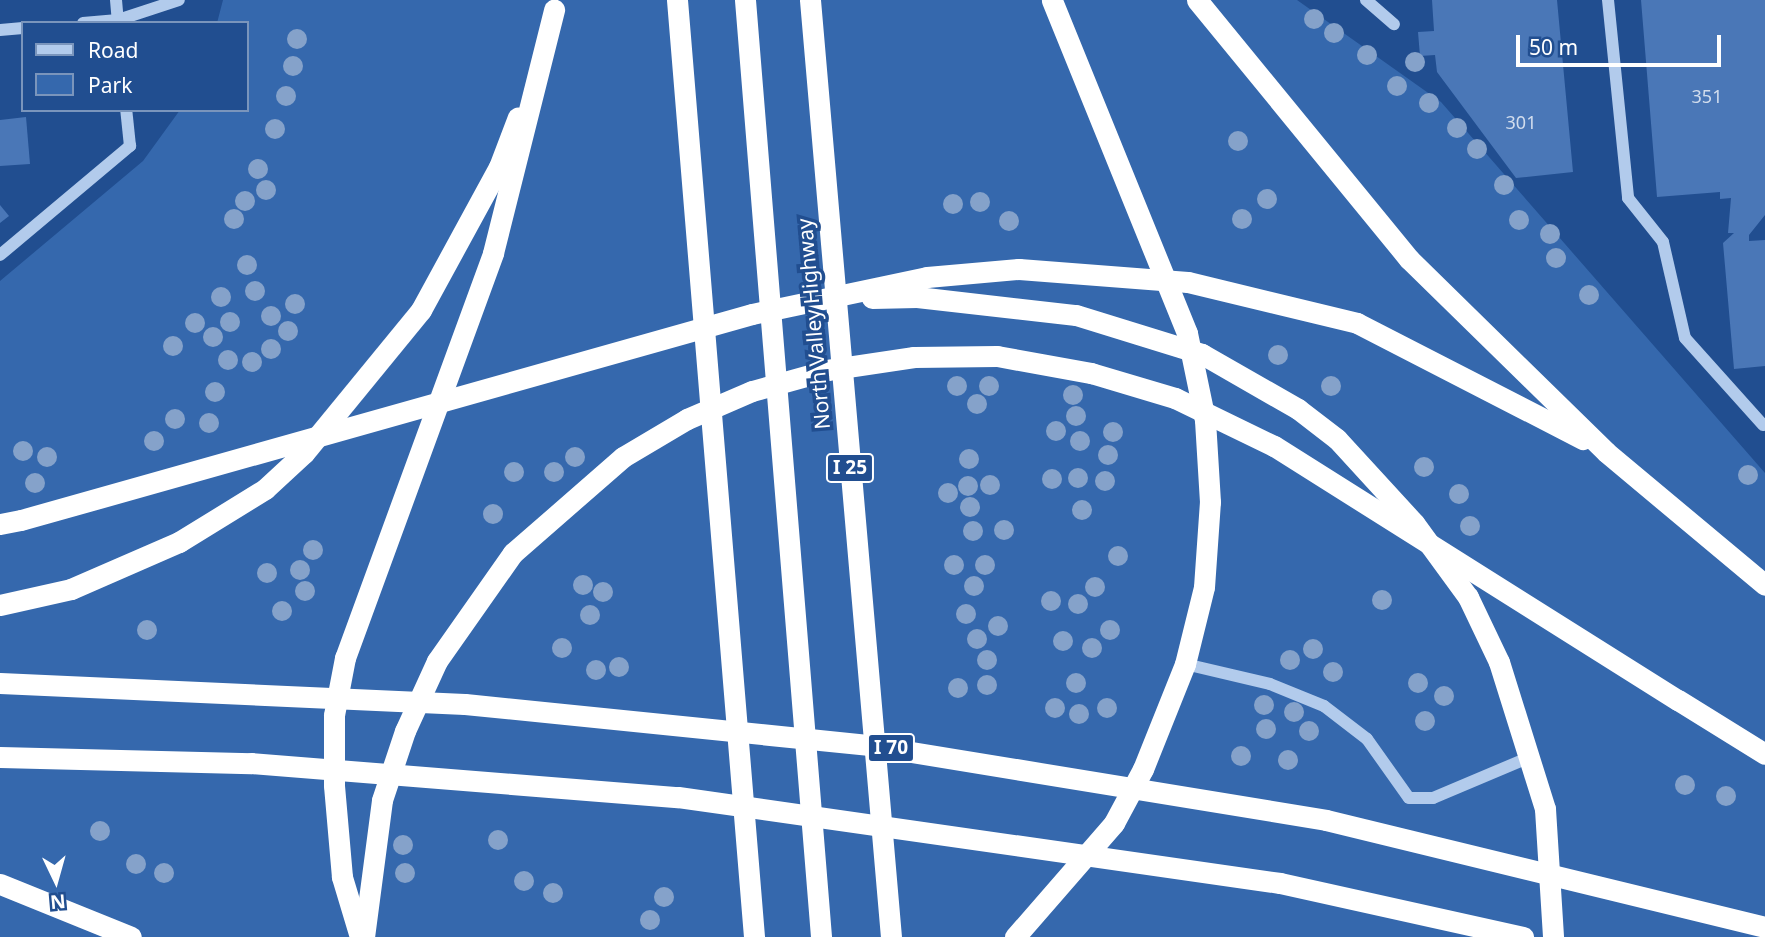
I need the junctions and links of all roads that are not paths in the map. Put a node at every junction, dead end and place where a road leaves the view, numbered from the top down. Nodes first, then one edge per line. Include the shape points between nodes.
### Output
1 (116, 0) edge
2 (179, 0) edge
3 (677, 0) edge
4 (745, 0) edge
5 (810, 0) edge
6 (1052, 0) edge
7 (1197, 0) edge
8 (1366, 0) edge
9 (1608, 0) edge
10 (555, 5) edge
11 (118, 21) edge
12 (1394, 24) dead end
13 (21, 28) edge
14 (0, 30) edge
15 (126, 112) edge
16 (0, 255) edge
17 (752, 314) junction
18 (1763, 425) edge
19 (1606, 452) junction
20 (10, 522) edge
21 (1765, 584) edge
22 (0, 606) edge
23 (1185, 664) junction
24 (0, 683) edge
25 (1765, 754) edge
26 (0, 757) edge
27 (1530, 757) junction
28 (0, 884) edge
29 (1765, 927) edge
30 (131, 937) edge
31 (362, 937) edge
32 (754, 937) edge
33 (821, 937) edge
34 (891, 937) edge
35 (1015, 937) edge
36 (1523, 937) edge
37 (1553, 937) edge

1 - 11 street
2 - 11 street
3 - 32 highway
4 - 33 highway
5 - 34 highway, North Valley Highway / I 25
6 - 23 highway via 1186,333 1202,407 1210,502 1204,587
7 - 19 highway via 1409,259
8 - 12 street
9 - 18 street via 1628,198 1662,242 1685,338
10 - 22 highway via 482,200 421,310 352,402 265,489 224,517 128,567
10 - 31 highway via 492,253 345,659 334,715 334,785 342,877
13 - 14 street
15 - 16 street via 130,146
17 - 19 highway, bridge via 927,276 1019,270 1188,282 1357,323
17 - 20 highway, bridge
17 - 27 highway, bridge via 918,296 1076,315 1202,354 1298,409 1375,477 1468,597 1499,662
19 - 21 highway
23 - 27 street via 1270,684 1324,706 1367,740 1409,798 1433,798
23 - 35 highway via 1114,823
24 - 29 highway, I 70, bridge via 465,704 875,746 1326,820
25 - 31 highway, bridge via 1274,446 1175,398 1091,373 997,356 914,357 827,370 752,391 687,419 623,457 513,553 437,661 405,731 382,800
26 - 36 highway, bridge via 251,764 678,797 1266,880
27 - 37 highway via 1545,809
28 - 30 highway

